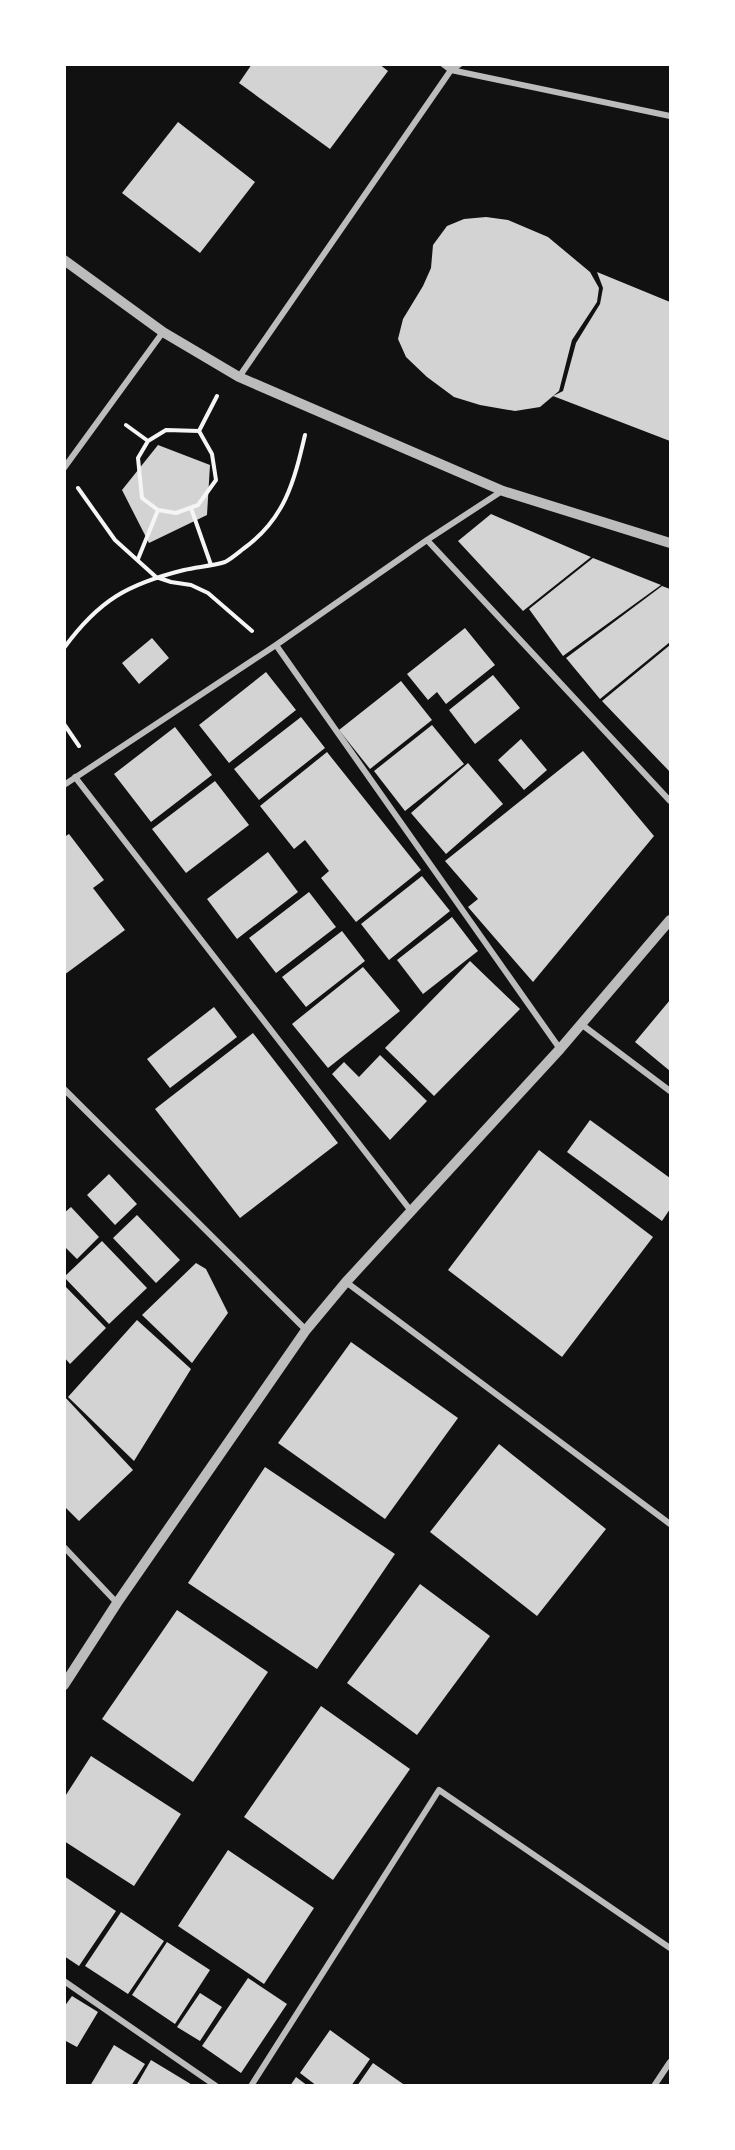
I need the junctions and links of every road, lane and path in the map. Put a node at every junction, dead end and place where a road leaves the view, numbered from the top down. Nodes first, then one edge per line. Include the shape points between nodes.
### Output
1 (443, 64) edge
2 (460, 64) edge
3 (450, 70) junction
4 (670, 116) edge
5 (64, 260) edge
6 (164, 333) junction
7 (234, 374) junction
8 (311, 408) junction
9 (199, 431) junction
10 (65, 467) edge
11 (502, 490) junction
12 (190, 508) junction
13 (158, 510) junction
14 (427, 540) junction
15 (670, 543) edge
16 (138, 559) junction
17 (211, 565) junction
18 (156, 577) junction
19 (66, 645) edge
20 (276, 645) junction
21 (75, 777) junction
22 (64, 785) edge
23 (670, 801) edge
24 (670, 920) edge
25 (581, 1024) junction
26 (560, 1049) junction
27 (64, 1089) edge
28 (670, 1091) edge
29 (411, 1211) junction
30 (346, 1282) junction
31 (306, 1330) junction
32 (670, 1524) edge
33 (64, 1547) edge
34 (117, 1604) junction
35 (64, 1685) edge
36 (670, 1948) edge
37 (64, 1981) edge
38 (670, 2062) edge
39 (216, 2085) edge
40 (251, 2085) edge
41 (654, 2085) edge

1 - 3 street
2 - 3 street
3 - 4 street
3 - 7 street
5 - 6 street
6 - 7 street
6 - 10 street
7 - 8 street
7 - 9 path
8 - 11 street
8 - 17 path via 291,490 275,519 226,561
9 - 12 path via 212,454 216,480 198,505
9 - 13 path via 166,430 148,441 138,458 141,498
10 - 16 path via 115,540
11 - 14 street
11 - 15 street
12 - 13 path via 176,513
12 - 17 path
13 - 16 path
14 - 20 street
14 - 23 street
16 - 18 path
17 - 18 path
18 - 19 path via 123,591 105,604
18 - 20 path via 191,585 208,594 253,632
20 - 21 street
20 - 26 street
21 - 22 street
21 - 29 street
24 - 25 street
25 - 26 street
25 - 28 street
26 - 29 street
27 - 31 street
29 - 30 street
30 - 31 street
30 - 32 street
31 - 34 street
33 - 34 street
34 - 35 street
36 - 40 street via 439,1790
37 - 39 street
38 - 41 street

